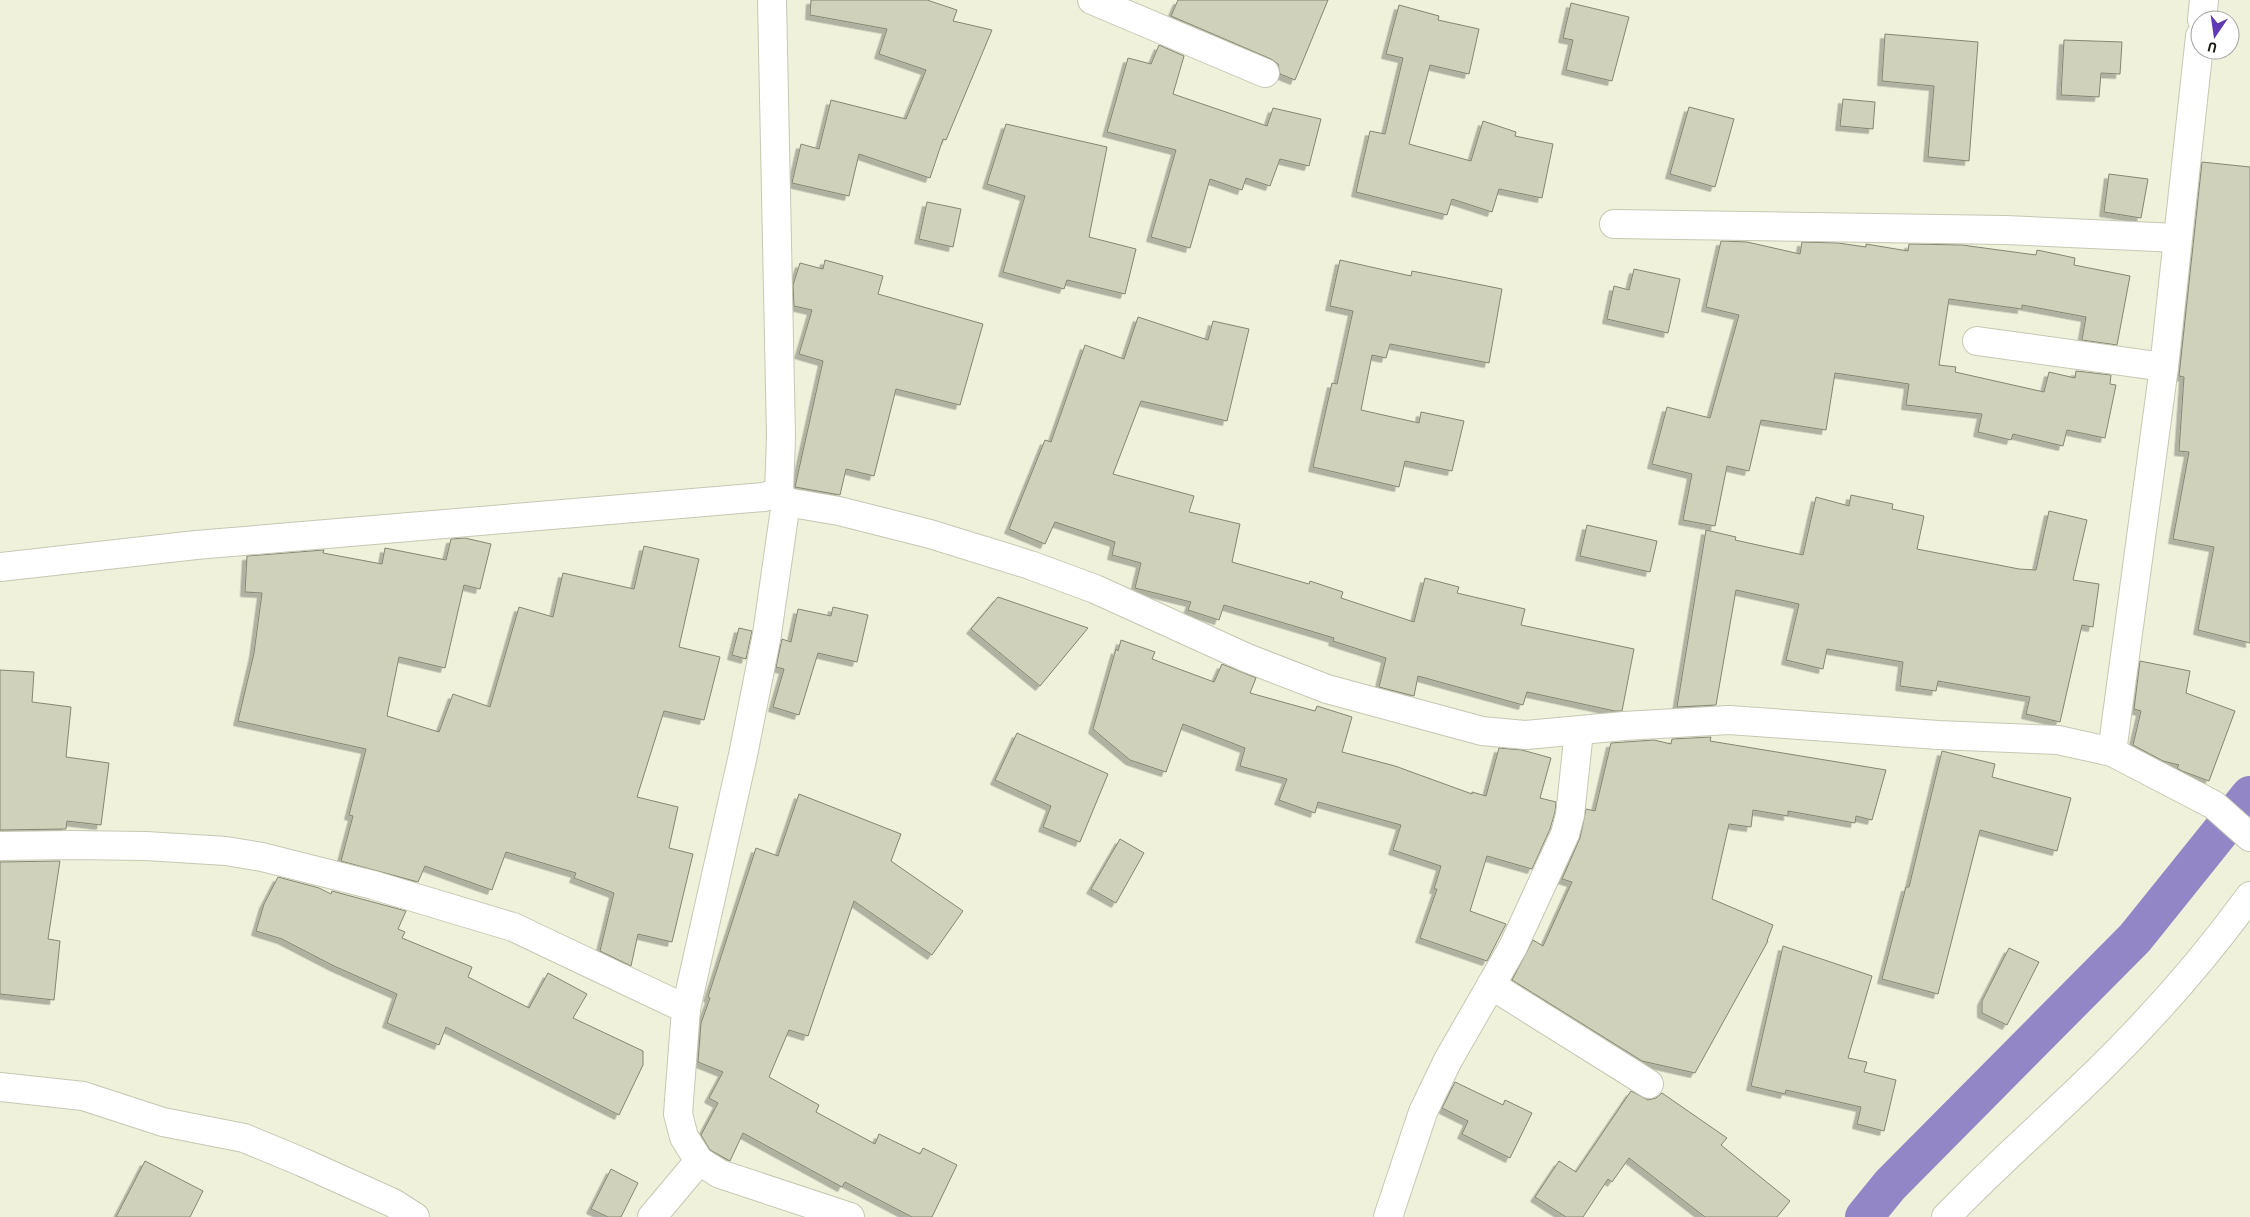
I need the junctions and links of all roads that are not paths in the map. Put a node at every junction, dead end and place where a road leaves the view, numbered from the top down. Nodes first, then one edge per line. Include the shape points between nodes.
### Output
1 (772, 0) edge
2 (1092, 0) edge
3 (2197, 60) edge
4 (1265, 73) dead end
5 (1614, 224) dead end
6 (2178, 238) junction
7 (1977, 341) dead end
8 (2164, 367) junction
9 (783, 497) junction
10 (0, 566) edge
11 (1579, 731) junction
12 (2112, 752) junction
13 (2250, 837) edge
14 (0, 846) edge
15 (2250, 896) edge
16 (1492, 985) junction
17 (686, 1009) junction
18 (1649, 1084) dead end
19 (0, 1087) edge
20 (699, 1161) junction
21 (415, 1217) edge
22 (652, 1217) edge
23 (850, 1217) edge
24 (1388, 1217) edge
25 (1946, 1217) edge

1 - 9 street
2 - 4 street
3 - 6 street
5 - 6 street via 1995,229
6 - 8 street
7 - 8 street
8 - 12 street
9 - 10 street via 196,545
9 - 11 street via 930,534 1030,565 1327,689 1482,731 1526,735
9 - 17 street via 766,634 744,755
11 - 12 street via 1730,720 2058,740
11 - 16 street via 1565,834 1532,910
12 - 13 street via 2214,805
14 - 17 street via 146,846 226,851 262,857 513,926
15 - 25 street via 2226,930 2151,1016
16 - 18 street
16 - 24 street via 1448,1060 1424,1112
17 - 20 street via 678,1114 684,1137
19 - 21 street via 83,1096 164,1122 244,1138 393,1203
20 - 22 street
20 - 23 street via 720,1174

